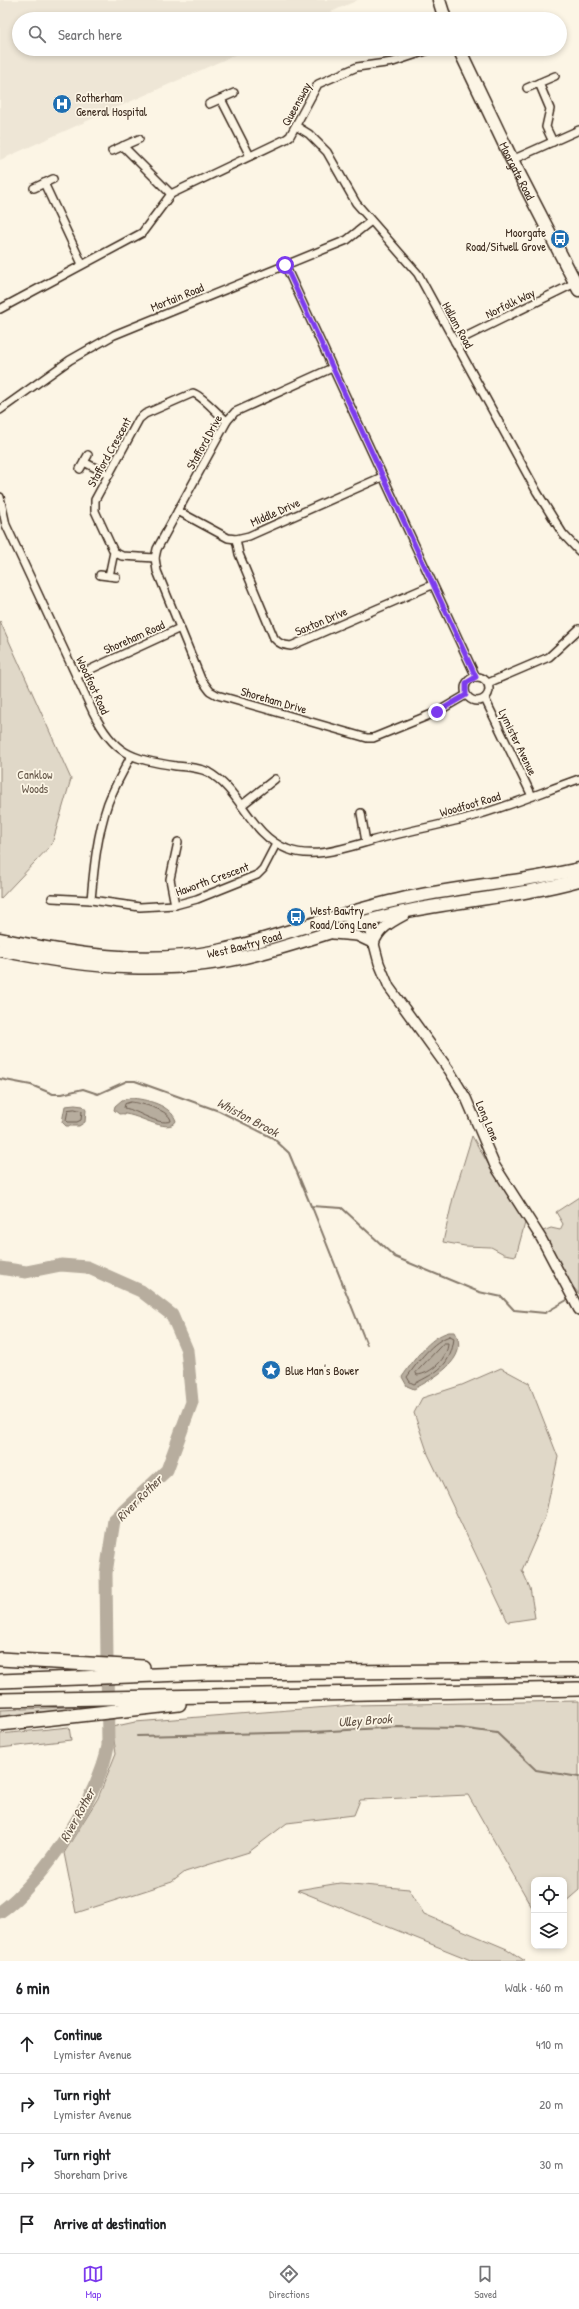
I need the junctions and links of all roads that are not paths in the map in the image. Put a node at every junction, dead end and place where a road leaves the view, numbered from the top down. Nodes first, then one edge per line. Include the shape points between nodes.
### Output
1 (439, 0) edge
2 (443, 12) edge
3 (412, 56) edge
4 (462, 56) edge
5 (555, 76) dead end
6 (539, 83) junction
7 (527, 88) dead end
8 (234, 93) dead end
9 (221, 99) junction
10 (209, 104) dead end
11 (296, 126) junction
12 (579, 130) edge
13 (138, 139) dead end
14 (553, 142) junction
15 (123, 146) junction
16 (112, 151) dead end
17 (250, 156) junction
18 (512, 160) junction
19 (53, 179) dead end
20 (44, 183) junction
21 (34, 188) dead end
22 (171, 194) junction
23 (371, 221) junction
24 (82, 264) junction
25 (285, 265) junction
26 (577, 287) edge
27 (0, 309) edge
28 (455, 342) junction
29 (332, 368) junction
30 (0, 410) edge
31 (227, 421) junction
32 (84, 462) dead end
33 (109, 475) junction
34 (382, 477) junction
35 (0, 497) edge
36 (178, 511) junction
37 (236, 539) junction
38 (579, 551) edge
39 (114, 552) junction
40 (156, 558) junction
41 (100, 575) dead end
42 (432, 585) junction
43 (180, 628) junction
44 (579, 629) edge
45 (76, 676) junction
46 (476, 677) junction
47 (488, 683) junction
48 (466, 695) junction
49 (485, 699) junction
50 (131, 756) junction
51 (275, 779) dead end
52 (579, 779) edge
53 (532, 796) junction
54 (242, 805) junction
55 (361, 813) dead end
56 (178, 842) dead end
57 (366, 842) junction
58 (276, 844) junction
59 (579, 869) edge
60 (579, 880) edge
61 (52, 898) dead end
62 (91, 900) junction
63 (175, 905) junction
64 (414, 910) junction
65 (329, 918) junction
66 (368, 921) junction
67 (325, 934) junction
68 (0, 938) edge
69 (374, 944) junction
70 (0, 950) edge
71 (579, 1310) edge
72 (0, 1659) edge
73 (92, 1670) junction
74 (579, 1670) edge
75 (0, 1681) edge
76 (579, 1689) edge
77 (248, 1694) junction
78 (0, 1700) edge
79 (0, 1724) edge

1 - 2 main road
3 - 11 street, Queensway via 394,62 356,66 318,84
4 - 18 main road, Moorgate Road
5 - 6 street
6 - 7 street
6 - 14 street via 550,109 546,127
8 - 9 street
9 - 10 street
9 - 17 street
11 - 17 street, Queensway via 286,139
11 - 23 street, Hallam Road via 314,138 327,152 356,203
12 - 14 street
13 - 15 street
14 - 18 street
15 - 16 street
15 - 22 street
17 - 22 street, Queensway
18 - 26 main road, Moorgate Road
19 - 20 street
20 - 21 street
20 - 24 street
22 - 24 street, Queensway via 142,233
23 - 25 street, Mortain Road via 347,240
23 - 28 street, Hallam Road via 418,274
24 - 27 street, Queensway
25 - 29 street
25 - 30 street, Mortain Road via 114,335 70,360
26 - 28 street, Norfolk Way
28 - 38 street, Hallam Road via 540,497 563,534
29 - 31 street, Stafford Drive via 241,408
29 - 34 street
31 - 33 street, Stafford Crescent via 211,409 198,394 188,394 139,419
31 - 36 street, Stafford Drive
32 - 33 street
33 - 39 street, Stafford Crescent via 94,505
34 - 37 street, Middle Drive via 249,536
34 - 42 street
35 - 45 street, Woodfoot Road via 6,525
36 - 37 street via 228,538
36 - 40 street, Stafford Drive via 157,549
37 - 42 street, Saxton Drive via 239,554 274,638 284,646 291,646
39 - 40 street via 122,556
39 - 41 street via 111,559 112,576
40 - 43 street, Shoreham Drive via 157,571
42 - 46 street
43 - 45 street, Shoreham Road
43 - 48 street, Shoreham Drive via 201,679 210,691 367,738 373,738 437,712
44 - 47 street via 549,657
45 - 50 street, Woodfoot Road via 108,738
46 - 47 street via 483,678
46 - 48 street via 466,683
47 - 49 street via 489,691
48 - 49 street via 475,701
49 - 53 street, Lymister Avenue
50 - 54 street, Woodfoot Road via 143,761 208,772 222,782
50 - 62 street via 109,801 102,824
51 - 54 street
52 - 53 street, Woodfoot Road
53 - 57 street, Woodfoot Road via 468,818
54 - 58 street, Woodfoot Road via 255,824
55 - 57 street
56 - 63 street via 170,879
57 - 58 street, Woodfoot Road via 318,853 288,850
58 - 63 street, Haworth Crescent via 263,869 250,880
59 - 65 main road, West Bawtry Road via 400,899
60 - 64 main road, West Bawtry Road
61 - 62 street, Haworth Crescent
62 - 63 street, Haworth Crescent via 140,906
64 - 66 main road, West Bawtry Road
64 - 69 street via 388,924
65 - 66 street via 347,916
65 - 68 main road, West Bawtry Road via 218,951 161,958 98,956
66 - 67 main road, West Bawtry Road
66 - 69 street, Long Lane
67 - 69 street via 349,934
67 - 70 main road, West Bawtry Road via 225,961 152,969 87,965
69 - 71 street, Long Lane via 389,987 450,1070 466,1098 495,1166 541,1238
72 - 73 highway
73 - 74 highway via 207,1673
73 - 75 highway
76 - 77 highway
77 - 78 highway
77 - 79 highway

